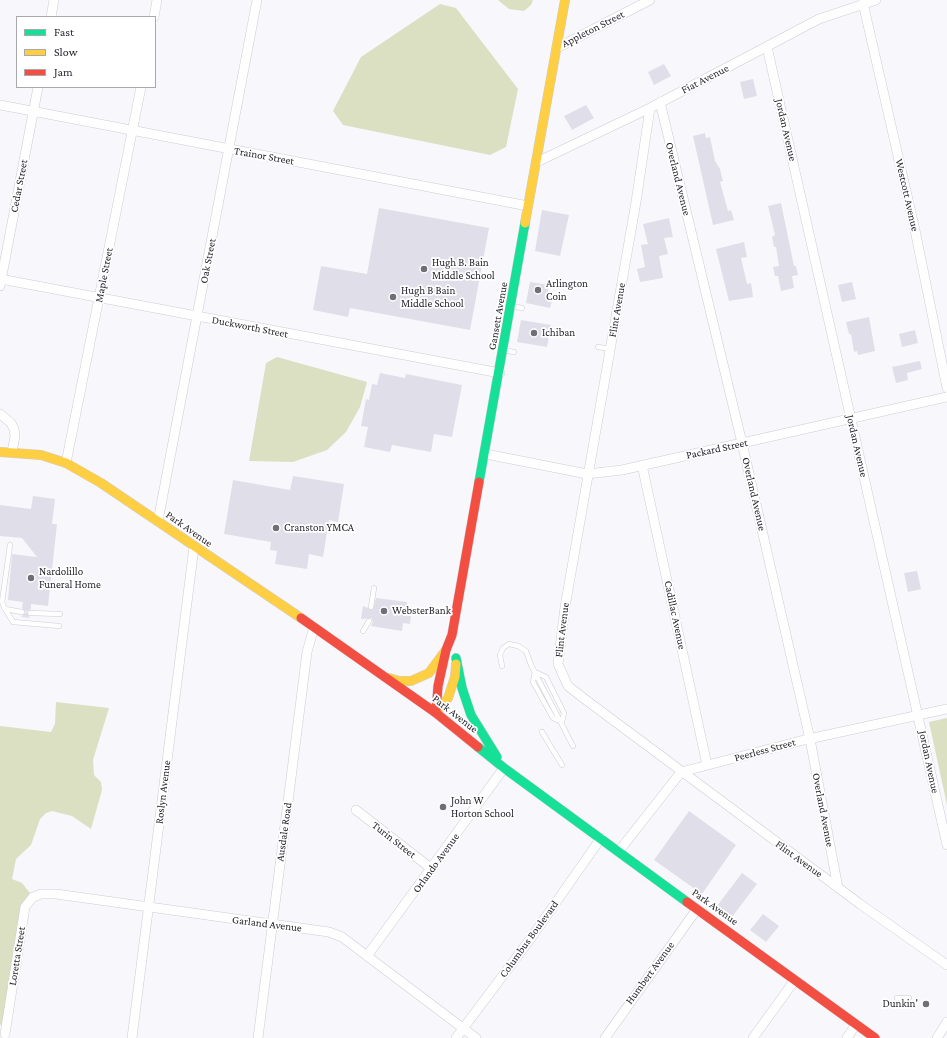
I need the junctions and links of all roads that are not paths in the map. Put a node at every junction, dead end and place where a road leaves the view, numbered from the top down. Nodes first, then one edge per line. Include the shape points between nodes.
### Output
1 (54, 0) edge
2 (156, 0) edge
3 (257, 0) edge
4 (565, 0) edge
5 (650, 0) edge
6 (876, 0) edge
7 (863, 3) junction
8 (51, 16) edge
9 (154, 16) edge
10 (767, 47) junction
11 (557, 48) junction
12 (38, 88) edge
13 (141, 88) edge
14 (660, 102) junction
15 (0, 105) edge
16 (650, 108) junction
17 (33, 112) junction
18 (133, 129) junction
19 (230, 149) junction
20 (537, 162) junction
21 (528, 206) junction
22 (0, 281) edge
23 (100, 298) junction
24 (512, 306) junction
25 (522, 308) dead end
26 (198, 317) junction
27 (598, 347) dead end
28 (610, 349) junction
29 (504, 350) junction
30 (514, 352) dead end
31 (500, 373) junction
32 (947, 388) edge
33 (947, 397) edge
34 (0, 414) edge
35 (851, 419) junction
36 (742, 443) junction
37 (0, 452) edge
38 (12, 452) junction
39 (486, 454) junction
40 (66, 463) junction
41 (642, 465) junction
42 (587, 474) junction
43 (158, 521) junction
44 (10, 545) dead end
45 (194, 547) junction
46 (374, 588) dead end
47 (371, 607) dead end
48 (6, 609) junction
49 (22, 612) dead end
50 (30, 613) dead end
51 (60, 614) dead end
52 (369, 621) dead end
53 (59, 626) dead end
54 (314, 627) junction
55 (363, 631) dead end
56 (452, 636) junction
57 (446, 650) junction
58 (456, 658) junction
59 (502, 666) dead end
60 (382, 675) junction
61 (947, 708) edge
62 (436, 713) junction
63 (919, 715) junction
64 (542, 732) dead end
65 (810, 739) junction
66 (573, 746) dead end
67 (562, 765) dead end
68 (707, 765) junction
69 (504, 768) junction
70 (681, 772) junction
71 (356, 810) dead end
72 (601, 838) junction
73 (947, 845) edge
74 (619, 852) junction
75 (432, 869) junction
76 (838, 888) junction
77 (28, 902) joint
78 (148, 908) junction
79 (697, 909) junction
80 (273, 925) junction
81 (367, 956) junction
82 (947, 965) edge
83 (795, 980) junction
84 (897, 998) dead end
85 (909, 998) dead end
86 (947, 1022) edge
87 (856, 1024) junction
88 (463, 1028) junction
89 (5, 1034) dead end
90 (132, 1038) edge
91 (258, 1038) edge
92 (456, 1038) edge
93 (476, 1038) edge
94 (605, 1038) edge
95 (753, 1038) edge
96 (848, 1038) edge
97 (875, 1038) edge
98 (937, 1038) edge

1 - 8 street
2 - 9 street
3 - 19 street, Oak Street
4 - 11 main road, Gansett Avenue
5 - 11 street, Appleton Street
6 - 7 street, Fiat Avenue
7 - 10 street, Fiat Avenue via 819,19
7 - 32 street, Westcott Avenue via 915,230
10 - 14 street, Fiat Avenue
10 - 35 street, Jordan Avenue
11 - 20 main road, Gansett Avenue
12 - 17 street, Cedar Street
13 - 18 street, Maple Street
14 - 16 street, Fiat Avenue
14 - 36 street, Overland Avenue
15 - 17 street, Trainor Street
16 - 20 street, Fiat Avenue
16 - 28 street, Flint Avenue
17 - 18 street, Trainor Street
17 - 22 street, Cedar Street
18 - 19 street, Trainor Street
18 - 23 street, Maple Street
19 - 21 street, Trainor Street
19 - 26 street, Oak Street
20 - 21 main road, Gansett Avenue
21 - 24 main road, Gansett Avenue
22 - 23 street, Duckworth Street
23 - 26 street, Duckworth Street
23 - 40 street, Maple Street
24 - 25 lane
24 - 29 main road, Gansett Avenue
26 - 31 street, Duckworth Street
26 - 43 street, Oak Street
27 - 28 lane
28 - 42 street, Flint Avenue
29 - 30 lane
29 - 31 main road, Gansett Avenue
31 - 39 main road, Gansett Avenue
33 - 35 street, Packard Street
34 - 38 street via 14,429 16,436
35 - 36 street, Packard Street
35 - 63 street, Jordan Avenue
36 - 41 street, Packard Street
36 - 65 street, Overland Avenue
37 - 38 main road, Park Avenue
38 - 40 main road, Park Avenue via 41,455
39 - 42 street, Packard Street
39 - 56 main road, Gansett Avenue
40 - 43 main road, Park Avenue
41 - 42 street, Packard Street
41 - 68 street, Cadillac Avenue
42 - 70 street, Flint Avenue via 558,664 568,686
43 - 45 main road, Park Avenue
44 - 48 lane via 2,602
45 - 54 main road, Park Avenue
45 - 78 street, Roslyn Avenue
46 - 47 lane
48 - 49 lane
48 - 53 lane via 13,622
50 - 51 lane
52 - 55 lane
54 - 60 main road, Park Avenue
54 - 80 street, Ausdale Road via 307,652
56 - 57 main road, Gansett Avenue
56 - 58 main road, Gansett Avenue
57 - 60 main road via 429,673 422,677 411,681 399,681
57 - 62 main road, Gansett Avenue via 438,686
58 - 62 main road, Gansett Avenue via 448,698
58 - 69 main road via 471,715
59 - 66 lane via 500,655 503,648 509,644 526,651
60 - 62 main road, Park Avenue
61 - 63 street, Peerless Street
62 - 69 main road, Park Avenue
63 - 65 street, Peerless Street
63 - 73 street, Jordan Avenue
64 - 67 lane
65 - 68 street, Peerless Street
65 - 76 street, Overland Avenue
68 - 70 street, Peerless Street
69 - 72 main road, Park Avenue
69 - 75 street, Orlando Avenue
70 - 74 street
70 - 76 street, Flint Avenue
71 - 75 street, Turin Street
72 - 74 main road, Park Avenue
72 - 88 street, Columbus Boulevard via 531,938
74 - 79 main road, Park Avenue
75 - 81 street, Orlando Avenue
76 - 82 street, Flint Avenue
77 - 78 street, Garland Avenue via 41,894 56,894
77 - 89 street, Loretta Street via 23,914
78 - 80 street, Garland Avenue
78 - 90 street, Roslyn Avenue
79 - 83 main road, Park Avenue
79 - 94 street, Humbert Avenue
80 - 81 street, Garland Avenue via 329,932 342,937
80 - 91 street, Ausdale Road
81 - 88 street, Garland Avenue
83 - 87 main road, Park Avenue
83 - 95 street
84 - 85 lane
86 - 98 street
87 - 96 street
87 - 97 main road, Park Avenue
88 - 92 street, Columbus Boulevard
88 - 93 street, Garland Avenue

